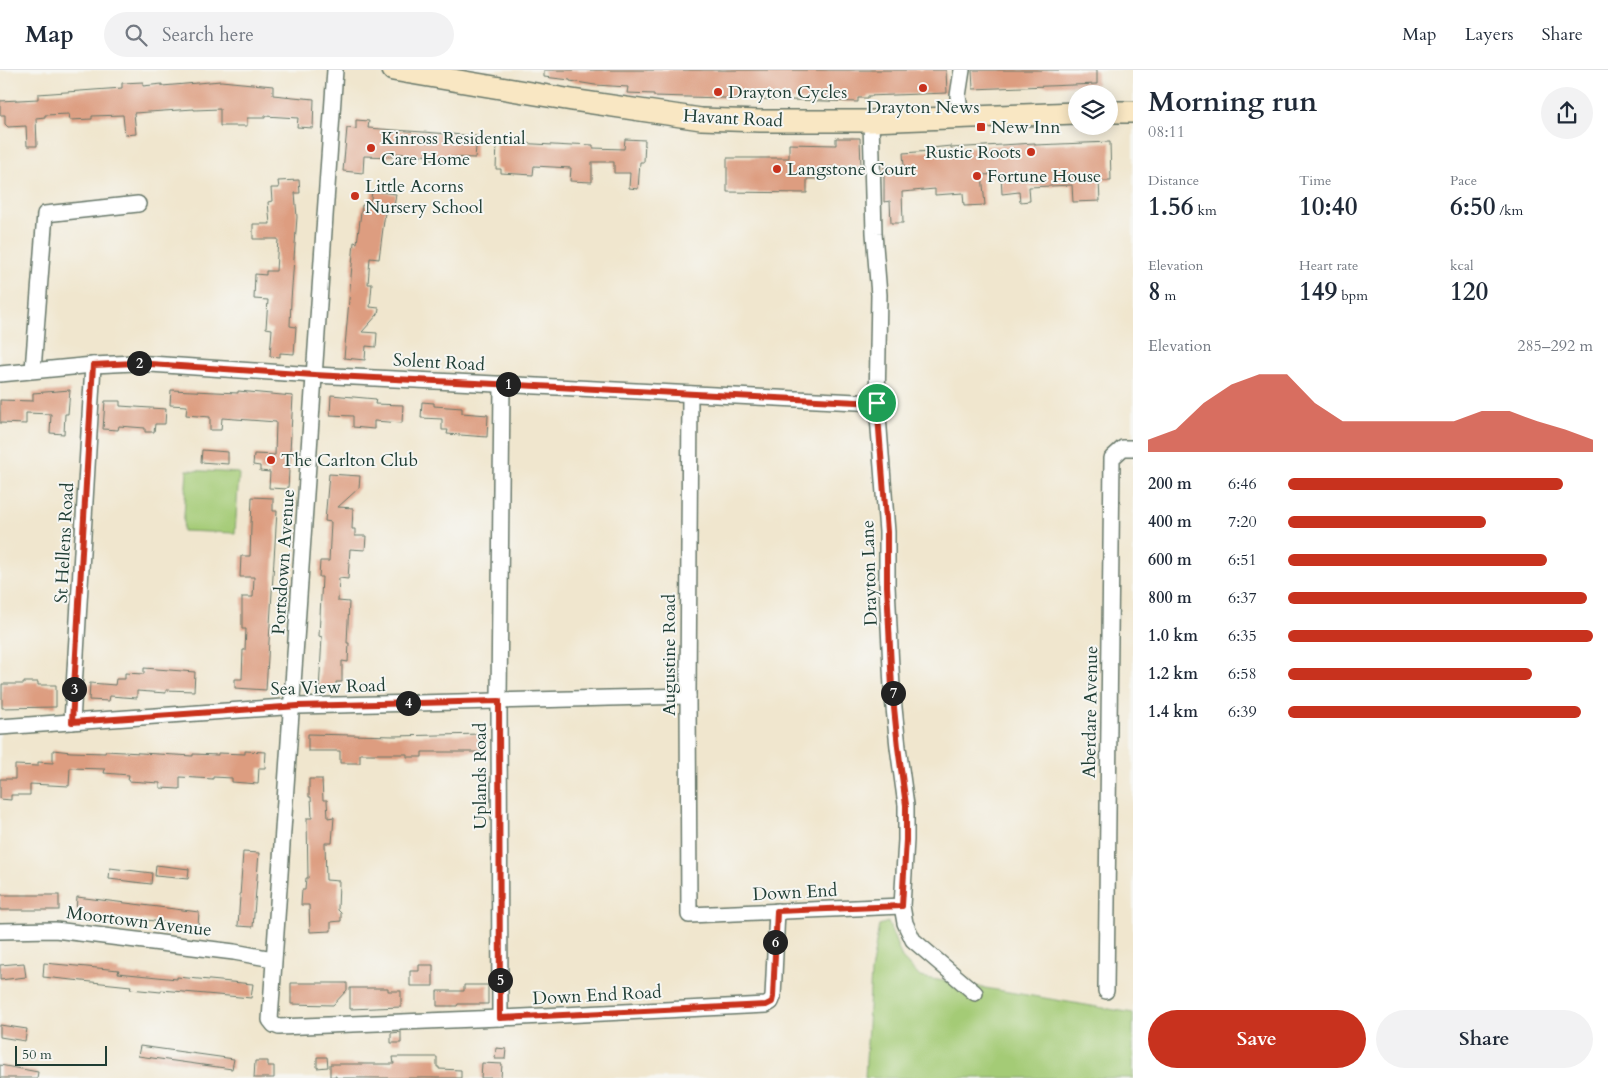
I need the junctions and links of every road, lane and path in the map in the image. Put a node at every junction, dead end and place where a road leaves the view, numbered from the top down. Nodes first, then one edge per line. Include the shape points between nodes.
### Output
1 (335, 70) edge
2 (393, 70) edge
3 (962, 70) edge
4 (1118, 112) edge
5 (1133, 112) edge
6 (1068, 113) edge
7 (961, 117) junction
8 (871, 121) junction
9 (138, 204) dead end
10 (93, 365) junction
11 (33, 370) junction
12 (0, 374) edge
13 (314, 375) junction
14 (502, 384) junction
15 (690, 394) junction
16 (877, 403) junction
17 (1133, 448) edge
18 (688, 696) junction
19 (499, 701) junction
20 (292, 706) junction
21 (72, 722) junction
22 (0, 728) edge
23 (902, 906) junction
24 (777, 911) junction
25 (689, 915) joint
26 (0, 931) edge
27 (273, 958) junction
28 (1106, 991) dead end
29 (975, 992) dead end
30 (500, 1018) junction
31 (274, 1025) joint

1 - 13 street, Portsdown Avenue
2 - 8 street, Havant Road via 701,119
3 - 7 street via 958,96
4 - 5 street
6 - 7 street, Havant Road
7 - 8 street, Havant Road
8 - 16 street, Drayton Lane via 879,295
9 - 11 street via 45,214
10 - 11 street, Solent Road
10 - 13 street, Solent Road via 135,363
10 - 21 street, St Hellens Road
11 - 12 street, Solent Road
13 - 14 street, Solent Road
13 - 20 street, Portsdown Avenue
14 - 15 street, Solent Road
14 - 19 street, Uplands Road
15 - 16 street, Solent Road
15 - 18 street, Augustine Road
16 - 23 street, Drayton Lane via 887,532 892,688 906,805
17 - 28 street, Aberdare Avenue via 1123,448 1112,458
18 - 19 street, Sea View Road
18 - 25 street, Augustine Road
19 - 20 street, Sea View Road
19 - 30 street, Uplands Road
20 - 21 street, Sea View Road
20 - 27 street, Portsdown Avenue
21 - 22 street, Sea View Road
23 - 24 street, Down End
23 - 29 street, Drayton Lane via 913,940
24 - 25 street, Down End
24 - 30 street, Down End Road via 773,997 772,1002 766,1005
26 - 27 street, Moortown Avenue via 55,930
27 - 31 street, Portsdown Avenue via 269,1015
30 - 31 street, Down End Road

